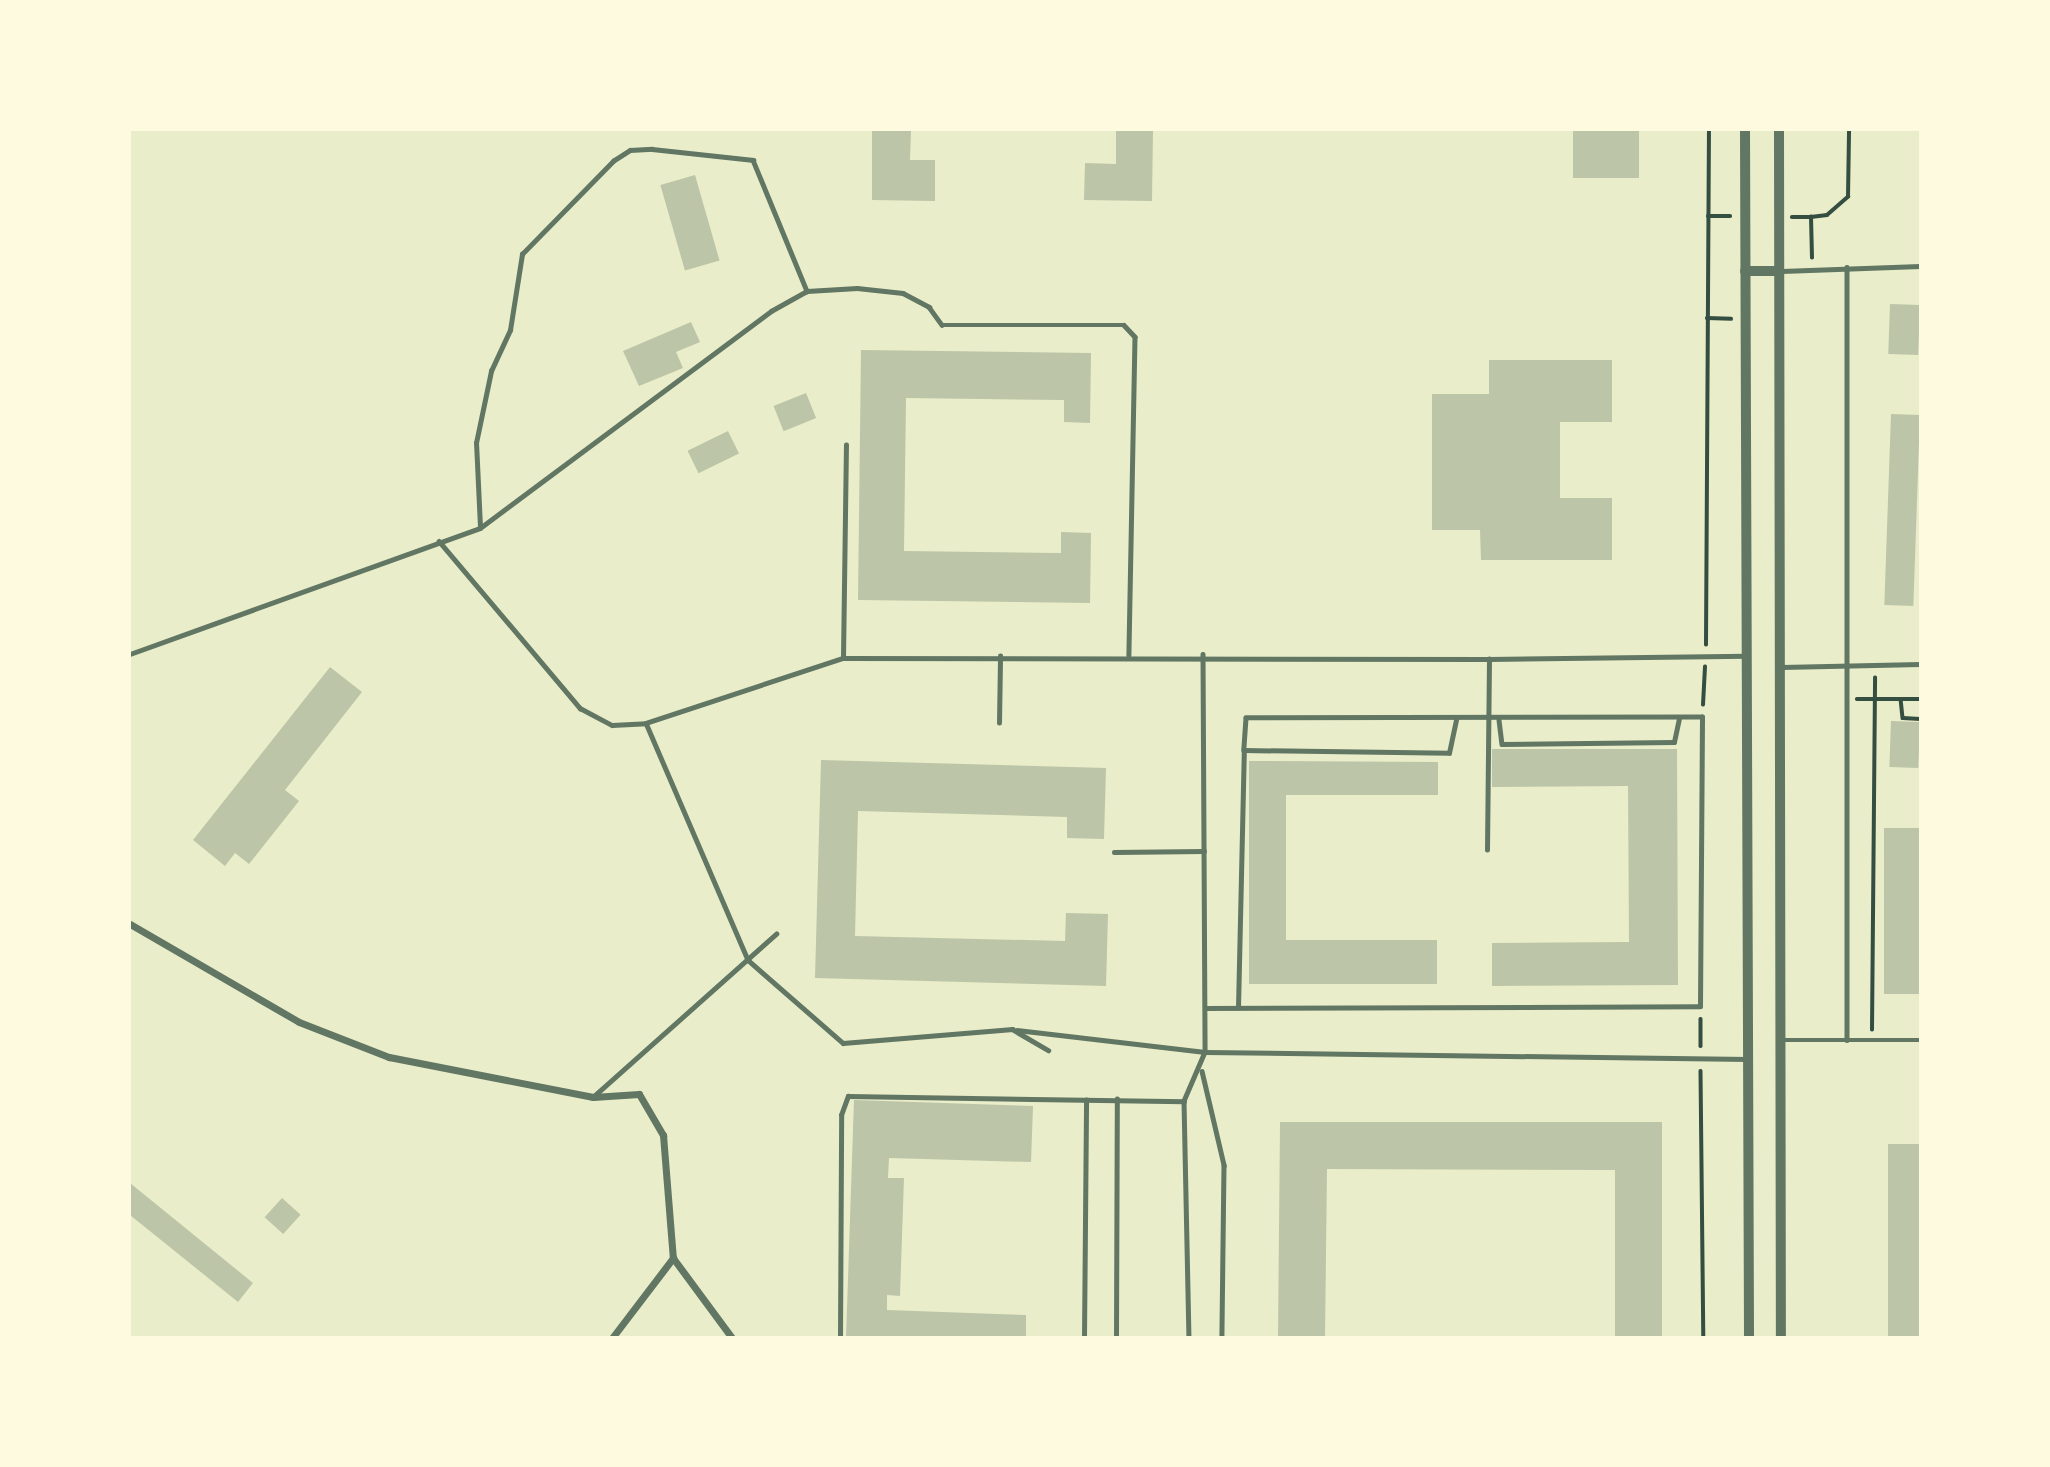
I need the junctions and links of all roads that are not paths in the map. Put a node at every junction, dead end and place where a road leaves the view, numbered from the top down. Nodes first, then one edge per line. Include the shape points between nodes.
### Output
1 (1745, 130) edge
2 (1779, 130) edge
3 (1920, 266) edge
4 (1847, 267) junction
5 (1745, 271) junction
6 (1778, 271) junction
7 (807, 291) junction
8 (846, 445) dead end
9 (480, 528) junction
10 (439, 541) junction
11 (130, 654) edge
12 (1129, 654) junction
13 (1203, 654) junction
14 (1000, 656) junction
15 (1748, 656) junction
16 (843, 658) junction
17 (1489, 659) junction
18 (1920, 664) edge
19 (1847, 666) junction
20 (1782, 667) junction
21 (1456, 719) junction
22 (1679, 719) junction
23 (1484, 720) junction
24 (1499, 720) junction
25 (646, 723) junction
26 (999, 723) dead end
27 (1244, 750) junction
28 (1487, 849) dead end
29 (1204, 851) junction
30 (1114, 852) dead end
31 (130, 924) edge
32 (776, 934) dead end
33 (747, 960) junction
34 (1205, 1008) junction
35 (1238, 1008) junction
36 (1012, 1029) junction
37 (1847, 1040) junction
38 (1920, 1040) edge
39 (1781, 1041) junction
40 (1048, 1050) dead end
41 (1205, 1052) junction
42 (1752, 1059) junction
43 (1201, 1070) junction
44 (593, 1097) junction
45 (1117, 1099) junction
46 (1086, 1100) junction
47 (1184, 1101) junction
48 (673, 1258) junction
49 (612, 1338) edge
50 (732, 1338) edge
51 (840, 1338) edge
52 (1084, 1338) edge
53 (1116, 1338) edge
54 (1189, 1338) edge
55 (1222, 1338) edge
56 (1749, 1338) edge
57 (1781, 1338) edge

1 - 5 street
2 - 6 street
3 - 4 lane
4 - 6 lane
4 - 19 lane
5 - 6 street
5 - 15 street
6 - 20 street
7 - 9 lane
7 - 9 lane via 752,160 652,149 630,150 613,161 522,254 510,330 491,371 476,443
7 - 12 lane via 902,293 929,307 942,325 1111,325 1124,326 1135,337
8 - 16 lane
9 - 10 lane
10 - 11 lane
10 - 25 lane via 580,708 612,725
12 - 13 lane
12 - 14 lane
13 - 17 lane
13 - 29 lane
14 - 16 lane
14 - 26 lane
15 - 17 lane
15 - 42 street
16 - 25 lane
17 - 23 lane
18 - 19 lane
19 - 20 lane
19 - 37 lane
20 - 39 street
21 - 23 lane
21 - 27 lane via 1449,753
21 - 27 lane via 1245,718
22 - 24 lane
22 - 24 lane via 1674,742 1502,744
22 - 35 lane via 1702,717 1700,1006
23 - 24 lane
23 - 28 lane
25 - 33 lane
27 - 35 lane
29 - 30 lane
29 - 34 lane
31 - 44 street via 299,1022 389,1057
32 - 33 lane
33 - 36 lane via 843,1044
33 - 44 lane
34 - 35 lane
34 - 41 lane
36 - 40 lane
36 - 41 lane
37 - 38 lane
37 - 39 lane
39 - 57 street
41 - 42 lane
41 - 43 lane
42 - 56 street
43 - 47 lane
43 - 55 lane via 1224,1165
44 - 48 street via 639,1094 663,1135
45 - 46 lane
45 - 47 lane
45 - 53 lane
46 - 51 lane via 848,1096 841,1115
46 - 52 lane
47 - 54 lane
48 - 49 street
48 - 50 street

